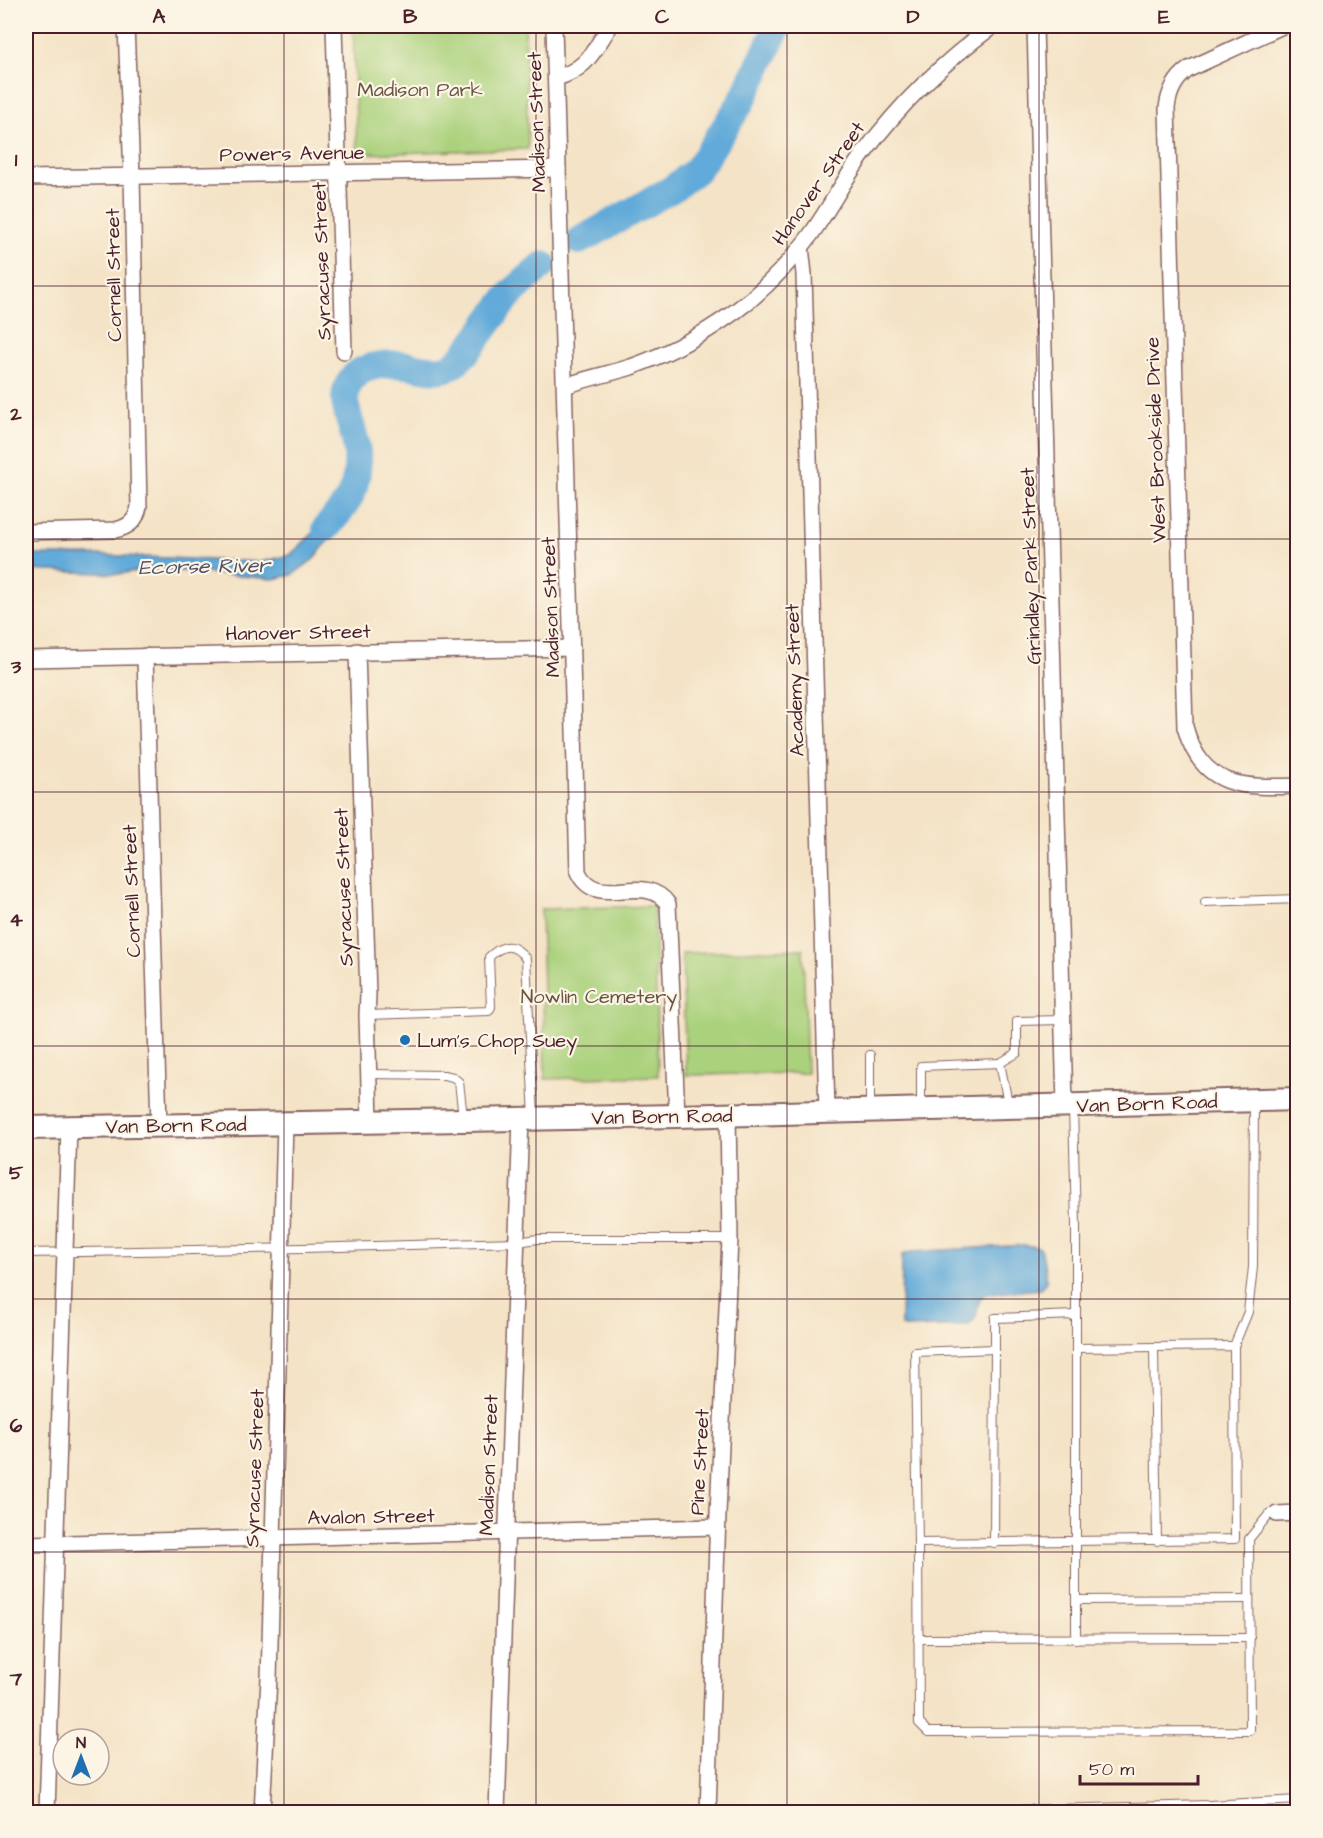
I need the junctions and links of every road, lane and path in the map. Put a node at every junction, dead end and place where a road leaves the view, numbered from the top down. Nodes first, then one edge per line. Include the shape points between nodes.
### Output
1 (126, 26) edge
2 (334, 26) edge
3 (554, 26) edge
4 (610, 26) edge
5 (993, 26) edge
6 (1035, 26) edge
7 (1282, 26) edge
8 (556, 78) junction
9 (558, 170) junction
10 (339, 174) junction
11 (132, 176) junction
12 (26, 178) edge
13 (801, 247) junction
14 (344, 351) dead end
15 (565, 386) junction
16 (26, 531) edge
17 (572, 648) junction
18 (357, 651) junction
19 (145, 656) junction
20 (26, 658) edge
21 (1298, 786) edge
22 (1298, 899) edge
23 (1205, 902) dead end
24 (367, 1015) junction
25 (1063, 1020) junction
26 (870, 1055) dead end
27 (1000, 1063) junction
28 (369, 1074) junction
29 (1298, 1099) edge
30 (1254, 1100) junction
31 (1069, 1105) junction
32 (1008, 1107) junction
33 (921, 1109) junction
34 (870, 1111) junction
35 (827, 1112) junction
36 (728, 1114) junction
37 (677, 1116) junction
38 (528, 1118) junction
39 (463, 1119) junction
40 (370, 1121) junction
41 (285, 1124) junction
42 (159, 1125) junction
43 (69, 1127) junction
44 (26, 1128) edge
45 (730, 1239) junction
46 (518, 1242) junction
47 (281, 1247) junction
48 (26, 1252) edge
49 (66, 1252) junction
50 (1076, 1316) junction
51 (1234, 1346) junction
52 (1154, 1347) junction
53 (1076, 1348) junction
54 (995, 1349) junction
55 (1298, 1513) edge
56 (1277, 1514) joint
57 (717, 1527) junction
58 (507, 1533) junction
59 (273, 1539) junction
60 (1157, 1541) junction
61 (1076, 1542) junction
62 (918, 1543) junction
63 (994, 1543) junction
64 (26, 1544) edge
65 (56, 1544) junction
66 (1249, 1599) junction
67 (1076, 1600) junction
68 (1250, 1638) junction
69 (918, 1639) junction
70 (1076, 1639) junction
71 (1298, 1800) edge
72 (1210, 1809) edge
73 (47, 1812) edge
74 (262, 1812) edge
75 (497, 1812) edge
76 (708, 1812) edge
77 (1009, 1812) edge

1 - 11 street, Cornell Street
2 - 10 street, Syracuse Street
3 - 8 street, Madison Street
4 - 8 street via 581,68
5 - 13 street, Hanover Street via 933,73 886,123
6 - 25 street, Grindley Park Street
7 - 21 street, West Brookside Drive via 1189,69 1171,88 1167,108 1184,716 1188,738 1206,765 1221,777 1242,786
8 - 9 street, Madison Street
9 - 10 street, Powers Avenue
9 - 15 street, Madison Street
10 - 11 street, Powers Avenue
10 - 14 street, Syracuse Street
11 - 12 street, Powers Avenue
11 - 16 street, Cornell Street via 139,507 126,528
13 - 15 street, Hanover Street via 750,300 692,339 629,367
13 - 35 street, Academy Street
15 - 17 street, Madison Street
17 - 18 street, Hanover Street
17 - 37 street, Madison Street via 578,872 582,882 593,889 652,890 668,904
18 - 19 street, Hanover Street
18 - 24 street, Syracuse Street
19 - 20 street, Hanover Street
19 - 42 street, Cornell Street
22 - 23 lane
24 - 28 street, Syracuse Street
24 - 38 lane via 489,1011 489,957 502,947 521,951 526,959
25 - 27 lane via 1017,1021 1017,1053
25 - 31 street, Grindley Park Street
26 - 34 lane
27 - 32 lane
27 - 33 lane via 921,1066
28 - 39 lane via 453,1077 459,1082
28 - 40 street, Syracuse Street
29 - 30 main road, Van Born Road
30 - 31 main road, Van Born Road
30 - 51 lane via 1253,1267 1248,1312
31 - 32 main road, Van Born Road
31 - 50 lane via 1075,1148
32 - 33 main road, Van Born Road
33 - 34 main road, Van Born Road
34 - 35 main road, Van Born Road
35 - 36 main road, Van Born Road
36 - 37 main road, Van Born Road
36 - 45 street, Pine Street
37 - 38 main road, Van Born Road
38 - 39 main road, Van Born Road
38 - 46 street, Madison Street
39 - 40 main road, Van Born Road
40 - 41 main road, Van Born Road
41 - 42 main road, Van Born Road
41 - 47 street, Syracuse Street
42 - 43 main road, Van Born Road
43 - 44 main road, Van Born Road
43 - 49 street
45 - 46 lane
45 - 57 street, Pine Street
46 - 47 lane
46 - 58 street, Madison Street
47 - 49 lane
47 - 59 street, Syracuse Street
48 - 49 lane
49 - 65 street
50 - 53 lane
50 - 54 lane via 995,1318
51 - 52 lane
51 - 60 lane via 1235,1539
52 - 53 lane
52 - 60 lane
53 - 61 lane
54 - 62 lane via 915,1352
54 - 63 lane
55 - 56 street
56 - 66 lane via 1270,1512 1249,1539
57 - 58 street, Avalon Street
57 - 76 street, Pine Street
58 - 59 street, Avalon Street
58 - 75 street, Madison Street
59 - 65 street, Avalon Street
59 - 74 street, Syracuse Street
60 - 61 lane
61 - 63 lane
61 - 67 lane
62 - 63 lane
62 - 69 lane
64 - 65 street, Avalon Street
65 - 73 street
66 - 67 lane
66 - 68 lane
67 - 70 lane
68 - 69 lane via 1250,1731 928,1732 919,1723
68 - 70 lane
69 - 70 lane
71 - 72 lane
72 - 77 lane

